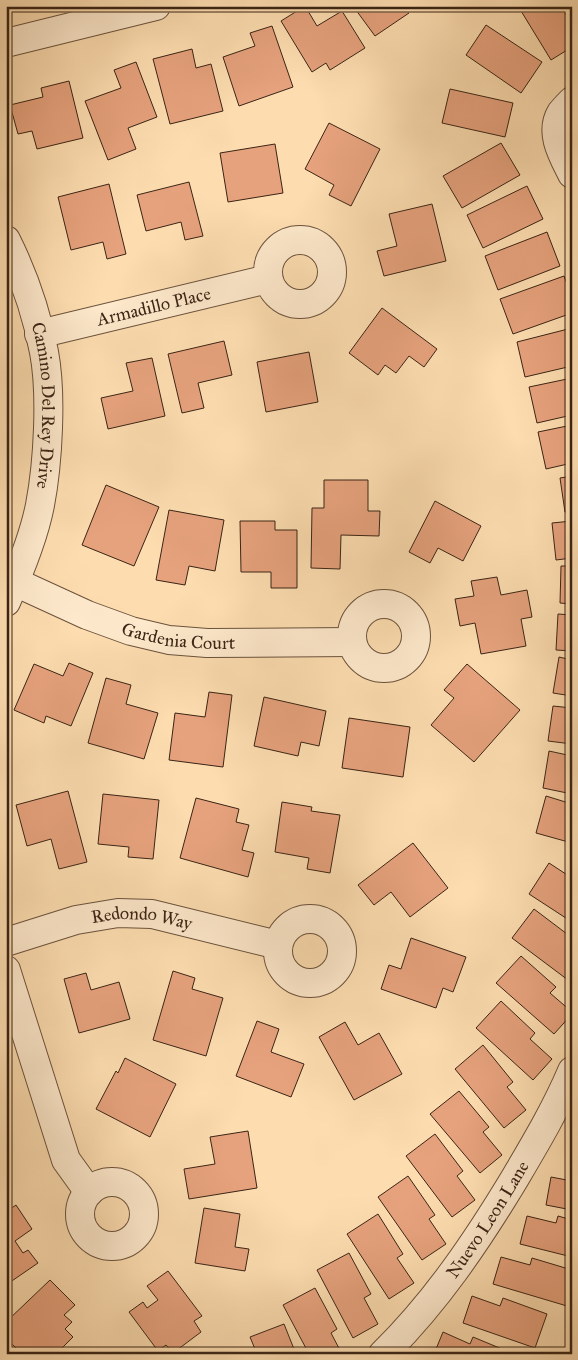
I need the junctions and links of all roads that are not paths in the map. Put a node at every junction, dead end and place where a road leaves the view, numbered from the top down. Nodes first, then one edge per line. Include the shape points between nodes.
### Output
1 (156, 6) edge
2 (6, 43) edge
3 (566, 107) edge
4 (572, 174) edge
5 (6, 240) edge
6 (268, 279) dead end
7 (39, 334) junction
8 (10, 592) edge
9 (352, 642) dead end
10 (6, 942) edge
11 (278, 944) dead end
12 (6, 970) edge
13 (572, 1071) edge
14 (89, 1192) dead end
15 (383, 1354) edge

1 - 2 street
3 - 4 street via 556,130 558,144
5 - 7 street, Camino Del Rey Drive via 30,299
6 - 7 street, Armadillo Place
7 - 8 street, Camino Del Rey Drive via 48,394 46,456 40,505
8 - 9 street, Gardenia Court via 169,640 207,643
10 - 11 street, Redondo Way via 76,920 152,914
12 - 14 street via 66,1160
13 - 15 street, Nuevo Leon Lane via 541,1135 472,1246 430,1302

